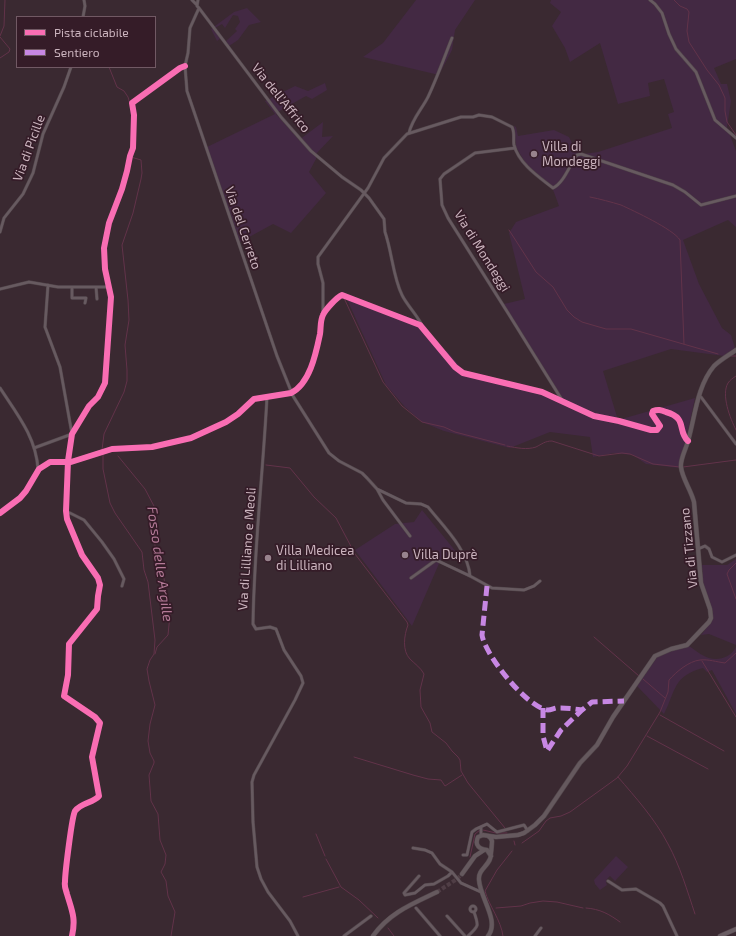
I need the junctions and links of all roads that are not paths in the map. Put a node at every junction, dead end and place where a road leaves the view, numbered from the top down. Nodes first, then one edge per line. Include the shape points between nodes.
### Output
1 (84, 0) edge
2 (192, 0) edge
3 (198, 0) edge
4 (650, 0) edge
5 (198, 7) junction
6 (83, 16) edge
7 (452, 38) dead end
8 (185, 66) junction
9 (70, 68) edge
10 (409, 133) junction
11 (736, 138) edge
12 (515, 148) junction
13 (359, 188) junction
14 (368, 188) junction
15 (364, 192) junction
16 (362, 196) junction
17 (736, 196) edge
18 (369, 198) junction
19 (0, 232) edge
20 (48, 285) junction
21 (72, 287) junction
22 (96, 287) junction
23 (109, 287) junction
24 (0, 288) edge
25 (97, 299) dead end
26 (85, 303) dead end
27 (323, 315) junction
28 (422, 326) junction
29 (736, 350) edge
30 (0, 388) edge
31 (292, 393) junction
32 (699, 396) junction
33 (267, 397) junction
34 (563, 402) junction
35 (72, 434) junction
36 (688, 441) junction
37 (736, 444) edge
38 (34, 448) junction
39 (38, 461) junction
40 (68, 461) junction
41 (42, 466) junction
42 (38, 470) junction
43 (377, 489) junction
44 (66, 511) junction
45 (0, 513) edge
46 (410, 536) dead end
47 (698, 550) junction
48 (736, 555) edge
49 (470, 576) junction
50 (411, 578) dead end
51 (540, 581) dead end
52 (122, 586) dead end
53 (528, 831) junction
54 (483, 833) junction
55 (505, 837) junction
56 (477, 844) junction
57 (491, 845) junction
58 (413, 848) dead end
59 (484, 850) junction
60 (463, 855) dead end
61 (491, 856) junction
62 (472, 859) junction
63 (452, 872) junction
64 (462, 874) tunnel mouth
65 (419, 876) dead end
66 (608, 881) dead end
67 (437, 892) tunnel mouth
68 (481, 892) junction
69 (416, 908) dead end
70 (474, 912) dead end
71 (371, 916) dead end
72 (447, 916) dead end
73 (541, 928) dead end
74 (736, 929) edge
75 (438, 935) edge
76 (72, 936) edge
77 (298, 936) edge
78 (344, 936) edge
79 (373, 936) edge
80 (466, 936) edge
81 (488, 936) edge
82 (535, 936) edge
83 (677, 936) edge
84 (722, 936) edge

1 - 6 street
2 - 5 street, Via dell'Affrico
3 - 5 street, Via del Cerreto
4 - 11 street via 662,13 668,34 676,49 696,72 712,116
5 - 8 street, Via del Cerreto via 190,28
5 - 13 street, Via dell'Affrico via 281,117 318,158
7 - 10 street via 434,84
8 - 23 street via 132,103 133,148 105,241 104,259
8 - 31 street, Via del Cerreto via 187,91 277,356
9 - 19 street, Via di Picille via 43,134 33,173 23,194 4,218
10 - 12 street via 461,118 484,115 512,127
10 - 14 street via 384,158
12 - 17 street via 530,169 553,188 560,182 577,155 581,154 673,185 701,205
12 - 34 street, Via di Mondeggi via 475,153 444,174 440,179 442,205
13 - 15 street, Via dell'Affrico
13 - 16 street
14 - 15 street
14 - 18 street
15 - 16 street
15 - 18 street
16 - 27 street via 318,257 323,283
18 - 28 street via 385,222 385,232 402,296
20 - 21 street via 58,288
20 - 24 street via 29,282
20 - 35 street via 45,324 60,367
21 - 22 street
21 - 26 street via 72,298 86,298
22 - 23 street
22 - 25 street
23 - 35 street via 111,297 105,383
27 - 28 street via 342,295
27 - 31 street via 311,367 300,387
28 - 34 street via 462,373 535,390
29 - 32 street, Via di Tizzano via 714,367
30 - 38 street via 27,429
31 - 33 street
31 - 43 street, Via del Cerreto via 329,453 362,473
32 - 36 street, Via di Tizzano
32 - 37 street
33 - 40 street via 254,400 226,422 191,438 152,447 109,450
33 - 77 street, Via di Lilliano e Meoli via 253,624 256,629 276,629 284,650 303,683 254,775 254,842 256,864 261,879
34 - 36 street via 594,416 654,431 660,426 652,414 653,411 672,413 680,420
35 - 38 street
35 - 40 street
36 - 47 street, Via di Tizzano via 681,467 692,492
38 - 39 street
39 - 41 street
39 - 42 street
40 - 41 street via 52,462
40 - 44 street
41 - 42 street
42 - 45 street via 22,496
43 - 46 street
43 - 49 street via 406,502 428,507 461,550
44 - 52 street via 84,520 102,542 124,579
44 - 76 street via 68,523 82,554 100,581 97,609 69,644 64,696 100,723 92,757 99,796 82,806 74,815 64,883 74,922
47 - 48 street via 705,546 712,557 722,562
47 - 53 street, Via di Tizzano via 702,588 710,609 709,622 687,645 656,656 613,717 597,745 580,764 544,816
49 - 50 street via 436,560
49 - 51 street via 492,588 524,590
53 - 54 street via 524,825 501,832 495,831 488,824
53 - 55 street, Via di Tizzano
54 - 55 street, Via di Tizzano
54 - 56 street
54 - 57 street via 491,840
54 - 60 street via 475,830 472,832 467,855
55 - 57 street, Via di Tizzano
56 - 59 street
56 - 62 street
57 - 59 street, Via di Tizzano
57 - 61 street
58 - 63 street via 432,853 440,864
59 - 61 street via 490,852
59 - 62 street, Via di Tizzano
61 - 68 street via 479,876
62 - 64 street
63 - 65 street via 434,884 425,885 415,894 405,895 406,890
63 - 68 street via 461,883
66 - 83 street via 622,890 636,889 660,903
67 - 79 street via 395,913
68 - 81 street via 493,923
69 - 75 street
70 - 80 street via 478,927
71 - 78 street
72 - 80 street
73 - 82 street
74 - 84 main road

